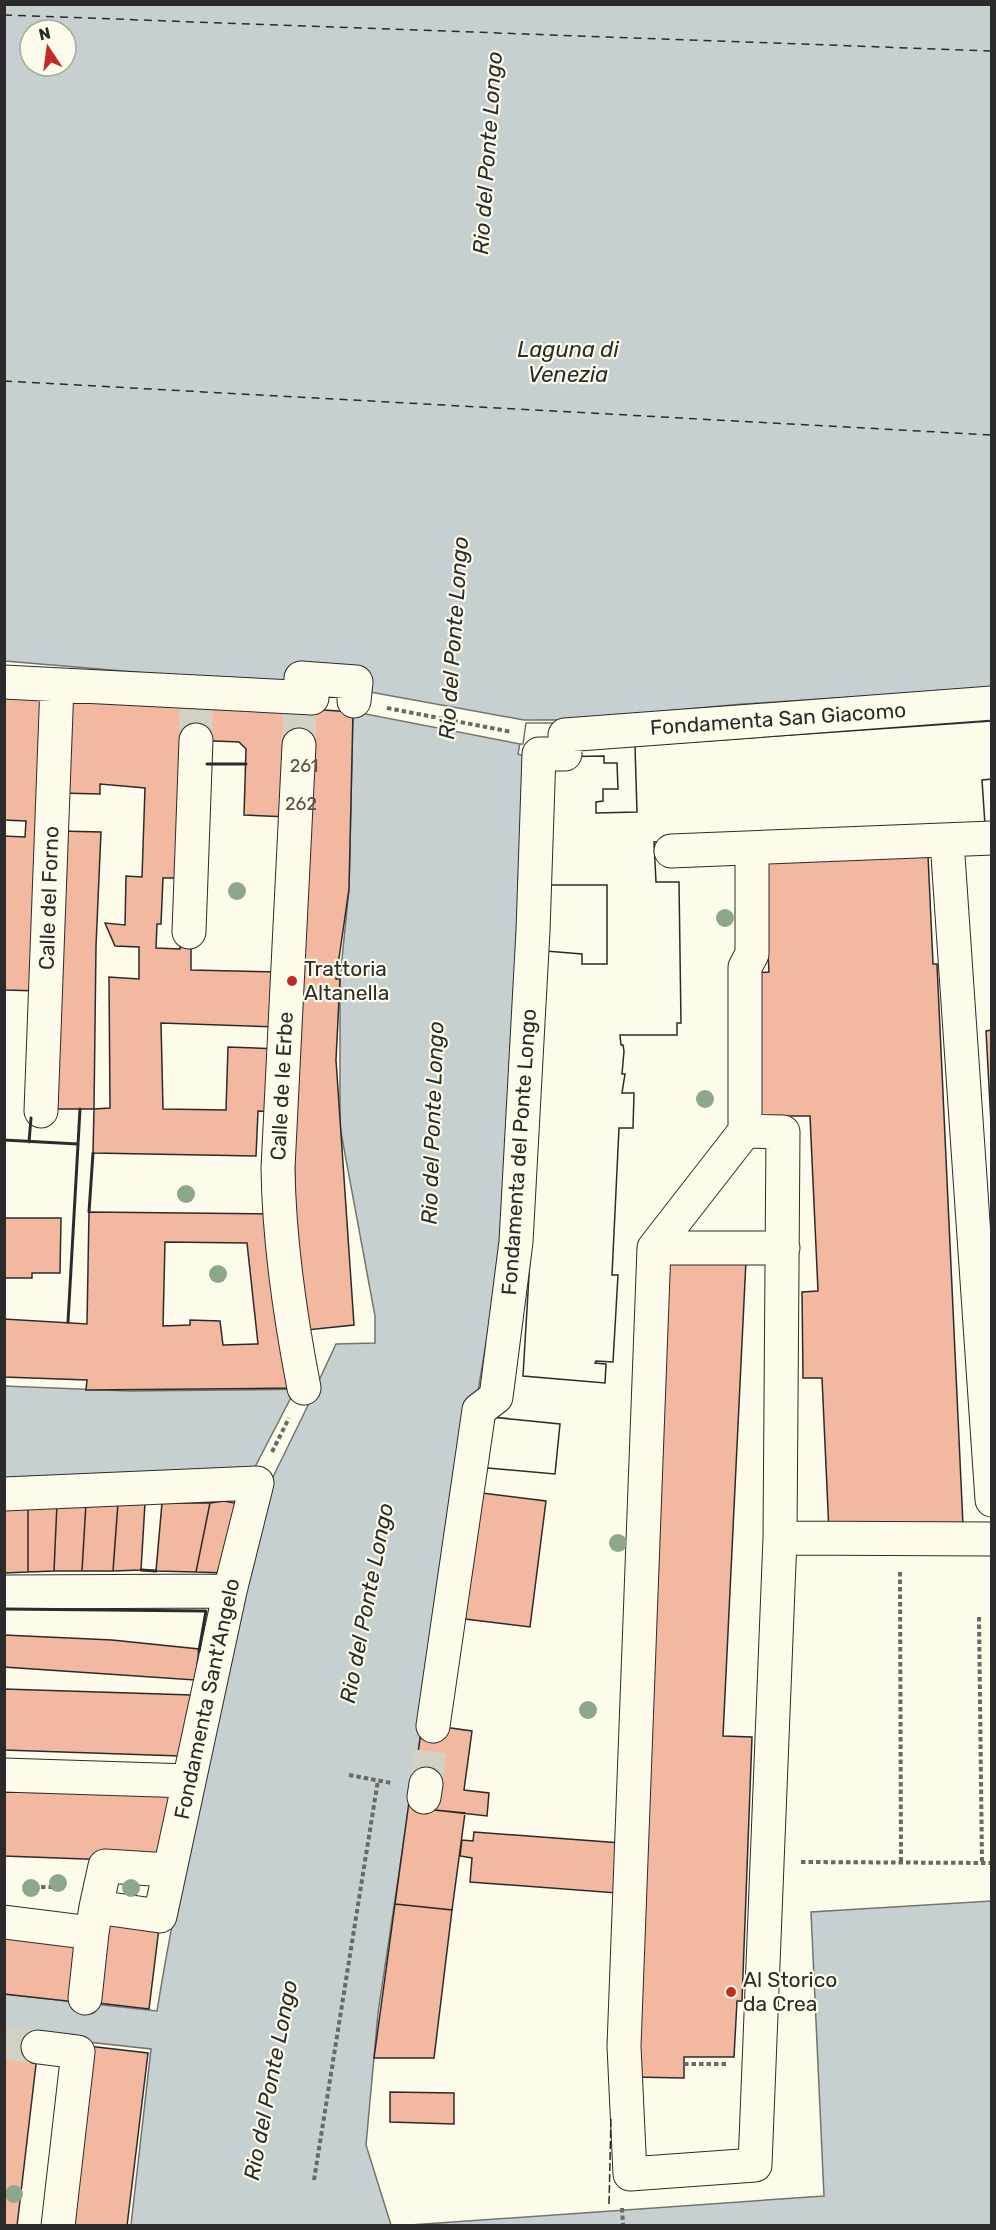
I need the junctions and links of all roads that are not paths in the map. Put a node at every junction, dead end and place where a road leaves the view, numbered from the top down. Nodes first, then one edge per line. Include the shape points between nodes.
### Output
1 (4, 682) edge
2 (57, 685) junction
3 (354, 701) road end
4 (992, 703) edge
5 (195, 741) tunnel mouth
6 (532, 744) joint
7 (298, 745) tunnel mouth
8 (992, 838) edge
9 (947, 841) junction
10 (752, 848) junction
11 (671, 851) dead end
12 (189, 932) dead end
13 (41, 1111) dead end
14 (745, 1131) junction
15 (654, 1248) junction
16 (783, 1248) junction
17 (304, 1388) road end
18 (4, 1494) edge
19 (992, 1500) edge
20 (780, 1538) junction
21 (992, 1539) edge
22 (230, 1591) junction
23 (4, 1592) edge
24 (434, 1726) tunnel mouth
25 (4, 1775) edge
26 (189, 1781) junction
27 (170, 1870) junction
28 (87, 1909) junction
29 (4, 1922) edge
30 (85, 1998) dead end
31 (38, 2047) tunnel mouth
32 (58, 2226) edge

1 - 2 street
2 - 3 street via 304,701 301,678 356,682
2 - 13 street, Calle del Forno
4 - 6 street, Fondamenta San Giacomo via 565,735 565,754
5 - 12 street
6 - 24 street, Fondamenta del Ponte Longo via 533,931 516,1242 495,1397 479,1410
7 - 17 street, Calle de le Erbe via 279,1168 282,1236
8 - 9 street
9 - 10 street
9 - 19 street
10 - 11 street
10 - 14 street via 752,954 745,967
14 - 15 street
14 - 16 street via 783,1132
15 - 16 street
15 - 20 street via 624,2046 630,2174 755,2165
16 - 20 street
18 - 22 street, Fondamenta Sant'Angelo via 257,1483
20 - 21 street
22 - 23 street
22 - 26 street, Fondamenta Sant'Angelo
25 - 26 street
26 - 27 street, Fondamenta Sant'Angelo
27 - 28 street via 105,1866
27 - 28 street, Fondamenta Sant'Angelo via 160,1916
28 - 29 street
28 - 30 street
31 - 32 street via 78,2052

